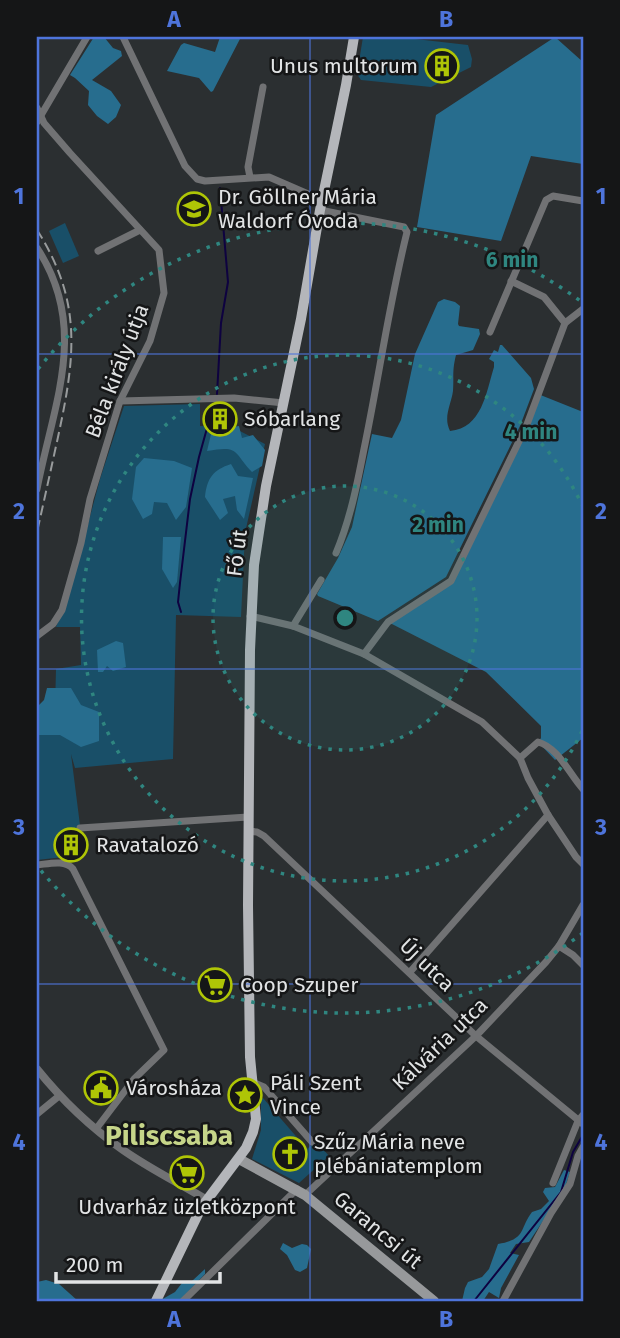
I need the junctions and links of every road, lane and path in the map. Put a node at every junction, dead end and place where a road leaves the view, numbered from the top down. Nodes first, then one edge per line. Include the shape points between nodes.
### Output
1 (87, 37) edge
2 (122, 37) edge
3 (354, 37) edge
4 (263, 87) dead end
5 (38, 115) edge
6 (250, 177) junction
7 (583, 201) edge
8 (321, 205) junction
9 (141, 230) junction
10 (37, 248) edge
11 (98, 251) dead end
12 (511, 281) junction
13 (583, 309) edge
14 (565, 323) junction
15 (490, 332) dead end
16 (120, 401) junction
17 (284, 402) junction
18 (39, 466) edge
19 (37, 489) edge
20 (335, 553) dead end
21 (321, 580) dead end
22 (250, 616) junction
23 (293, 626) junction
24 (37, 636) edge
25 (364, 654) junction
26 (520, 758) junction
27 (583, 789) edge
28 (548, 815) junction
29 (248, 817) junction
30 (80, 828) dead end
31 (248, 831) junction
32 (583, 864) edge
33 (37, 865) edge
34 (583, 905) edge
35 (559, 946) junction
36 (573, 955) junction
37 (583, 955) edge
38 (583, 965) edge
39 (410, 972) junction
40 (476, 1036) junction
41 (37, 1069) edge
42 (252, 1082) junction
43 (59, 1096) junction
44 (37, 1114) edge
45 (582, 1120) edge
46 (96, 1129) junction
47 (312, 1142) dead end
48 (583, 1147) edge
49 (239, 1158) junction
50 (552, 1182) dead end
51 (301, 1192) junction
52 (206, 1200) junction
53 (156, 1301) edge
54 (183, 1301) edge
55 (435, 1301) edge
56 (503, 1301) edge

1 - 5 street
2 - 6 street via 190,173 205,181
3 - 8 main road, Fő út
4 - 6 street
5 - 9 street, Béla király útja
6 - 8 street via 269,177
7 - 12 street via 546,200
8 - 17 main road, Fő út
8 - 20 street via 407,229 357,485
9 - 11 street
9 - 16 street, Béla király útja via 159,250 164,297 150,341
10 - 18 street via 53,276 66,331 63,374
12 - 14 street via 544,297
12 - 15 street
13 - 14 street
14 - 25 street via 526,427 451,581 388,622
16 - 17 street via 242,398
16 - 24 street, Béla király útja via 62,610
17 - 22 main road, Fő út via 256,543
18 - 19 street
21 - 23 street
22 - 23 street
22 - 29 main road, Fő út
23 - 25 street
25 - 26 street via 482,722
26 - 27 street via 538,742 543,743
26 - 28 street
28 - 32 street
28 - 39 street
29 - 30 street
29 - 31 main road, Fő út
31 - 39 street, Új utca via 264,836
31 - 42 main road, Fő út
33 - 46 street via 70,864 164,1050 134,1079
34 - 35 street, Kálvária utca
35 - 36 street
35 - 40 street, Kálvária utca
36 - 37 street
36 - 38 street
39 - 40 street, Új utca
40 - 45 street, Új utca
40 - 51 street, Kálvária utca
41 - 43 street
42 - 47 street via 264,1087
42 - 49 main road, Fő út via 256,1119
43 - 44 street
43 - 46 street
45 - 50 street
46 - 52 street
48 - 56 street via 570,1184
49 - 51 main road, Garancsi út
49 - 52 main road, Fő út
51 - 54 street, Kálvária utca
51 - 55 main road, Garancsi út
52 - 53 main road

